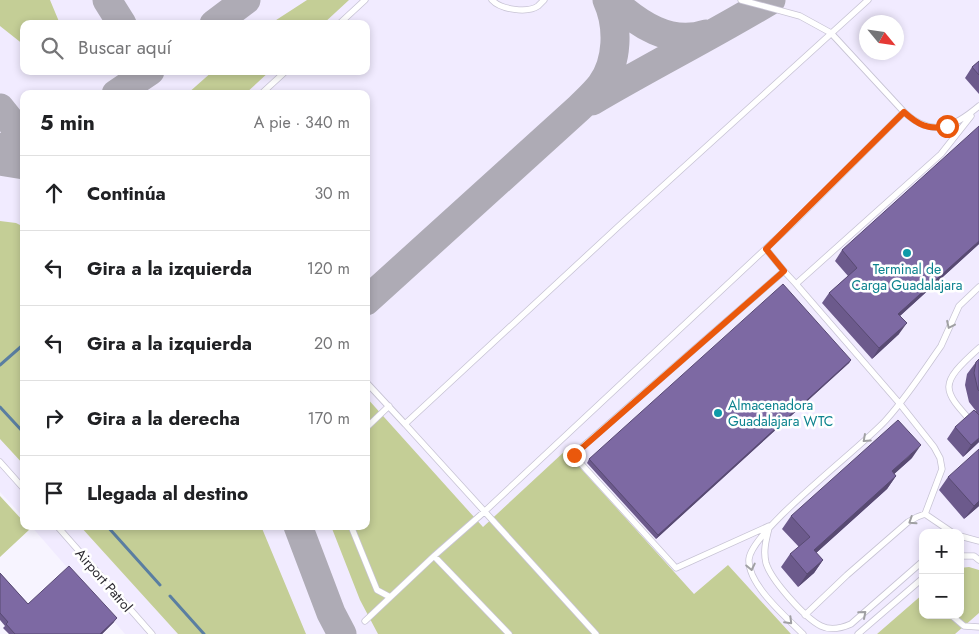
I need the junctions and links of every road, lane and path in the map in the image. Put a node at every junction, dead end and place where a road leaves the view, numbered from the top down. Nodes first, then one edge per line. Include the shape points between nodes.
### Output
1 (365, 0) edge
2 (492, 0) edge
3 (544, 0) edge
4 (741, 0) edge
5 (868, 0) edge
6 (343, 20) edge
7 (831, 33) junction
8 (282, 75) edge
9 (265, 90) edge
10 (979, 106) edge
11 (904, 112) junction
12 (766, 249) junction
13 (784, 271) junction
14 (796, 284) junction
15 (979, 287) edge
16 (979, 348) edge
17 (370, 386) edge
18 (900, 404) junction
19 (389, 406) junction
20 (370, 424) edge
21 (405, 424) junction
22 (979, 430) edge
23 (0, 462) edge
24 (20, 484) edge
25 (484, 512) junction
26 (925, 514) junction
27 (769, 526) junction
28 (947, 529) edge
29 (61, 530) edge
30 (354, 530) edge
31 (964, 537) edge
32 (979, 541) edge
33 (434, 556) junction
34 (964, 556) edge
35 (977, 556) edge
36 (919, 564) edge
37 (919, 581) edge
38 (390, 597) junction
39 (805, 615) junction
40 (956, 619) edge
41 (366, 621) dead end
42 (979, 627) edge
43 (152, 634) edge
44 (509, 634) edge
45 (596, 634) edge
46 (803, 634) edge
47 (858, 634) edge

1 - 6 lane
2 - 3 lane via 518,10 537,7
4 - 7 lane via 800,16
5 - 7 lane
7 - 11 lane
7 - 21 lane
8 - 9 lane
10 - 11 lane via 966,117 937,129 920,124
10 - 14 lane via 941,154
11 - 12 lane
12 - 13 lane
12 - 25 lane
13 - 14 lane
13 - 27 lane via 574,455 676,568
14 - 18 lane
15 -> 18 lane via 959,306 941,346
16 - 22 lane via 955,371 948,389 952,400
17 - 19 lane
18 - 26 lane via 940,458 942,469
18 -> 27 lane via 886,421
19 - 20 lane
19 - 21 lane
21 - 25 lane
23 - 24 lane
25 - 33 lane
25 - 45 lane
26 - 28 lane
26 -> 39 lane via 908,522
27 - 39 lane via 765,547 770,572
27 -> 46 lane via 752,548 750,569 754,581
29 - 43 lane, Airport Patrol
30 - 38 lane via 377,590
31 - 32 lane
33 - 38 lane
33 - 44 lane
34 - 35 lane
39 -> 36 lane via 822,627 838,629 851,624
37 - 47 lane
38 - 41 lane
40 - 42 lane via 964,626

